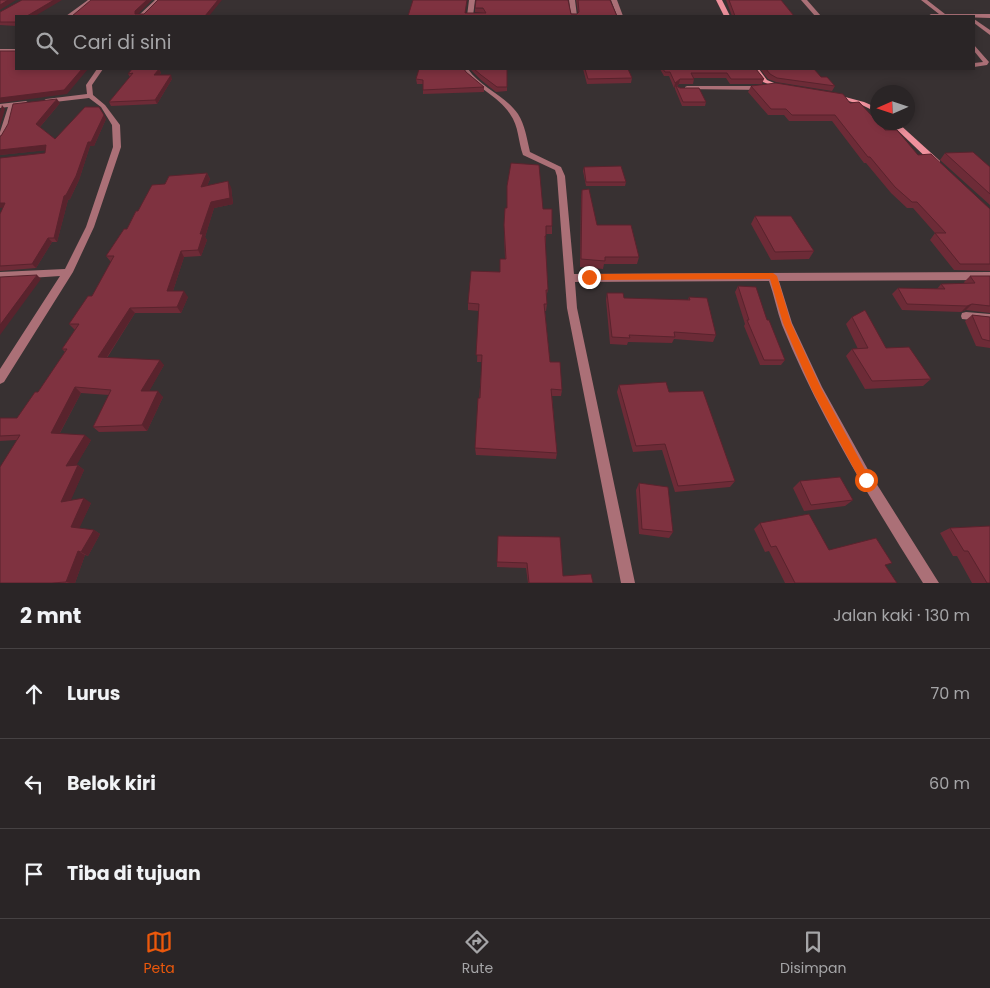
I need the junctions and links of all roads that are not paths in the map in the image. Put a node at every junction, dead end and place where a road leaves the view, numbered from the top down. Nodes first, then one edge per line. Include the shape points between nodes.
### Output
1 (91, 0) edge
2 (158, 0) edge
3 (472, 0) edge
4 (572, 0) edge
5 (614, 0) edge
6 (719, 0) edge
7 (804, 0) edge
8 (924, 0) edge
9 (70, 15) edge
10 (142, 15) edge
11 (472, 15) edge
12 (574, 15) edge
13 (620, 15) edge
14 (726, 15) edge
15 (817, 15) edge
16 (943, 15) edge
17 (975, 16) edge
18 (990, 16) edge
19 (975, 22) edge
20 (990, 33) edge
21 (975, 48) edge
22 (0, 51) edge
23 (15, 51) edge
24 (975, 65) edge
25 (99, 70) edge
26 (466, 70) edge
27 (757, 70) edge
28 (773, 86) junction
29 (679, 88) edge
30 (787, 89) edge
31 (824, 95) edge
32 (90, 96) junction
33 (42, 101) edge
34 (32, 102) edge
35 (13, 104) junction
36 (0, 106) edge
37 (870, 107) edge
38 (901, 130) edge
39 (0, 137) edge
40 (942, 168) edge
41 (68, 272) junction
42 (0, 276) edge
43 (773, 276) junction
44 (990, 276) edge
45 (569, 278) junction
46 (966, 316) dead end
47 (990, 318) edge
48 (0, 378) edge
49 (628, 583) edge
50 (932, 583) edge

1 - 9 street
2 - 10 street
3 - 11 street
4 - 12 street
5 - 13 street
6 - 14 main road
7 - 15 street
8 - 16 street
17 - 18 street
19 - 20 street
21 - 24 street via 986,62
22 - 23 street
25 - 32 street via 89,85
26 - 45 street via 512,111 526,153 558,169 562,183
27 - 28 main road
28 - 29 street
28 - 30 main road
31 - 37 main road
32 - 33 street
32 - 41 street via 103,106 116,125 117,147 90,227
34 - 35 street
35 - 36 street
35 - 39 street via 7,116 8,125
38 - 40 main road
41 - 42 street
41 - 48 street
43 - 44 street
43 - 45 street
43 - 50 street via 787,323 817,390 866,480
45 - 49 street via 572,308
46 - 47 street

